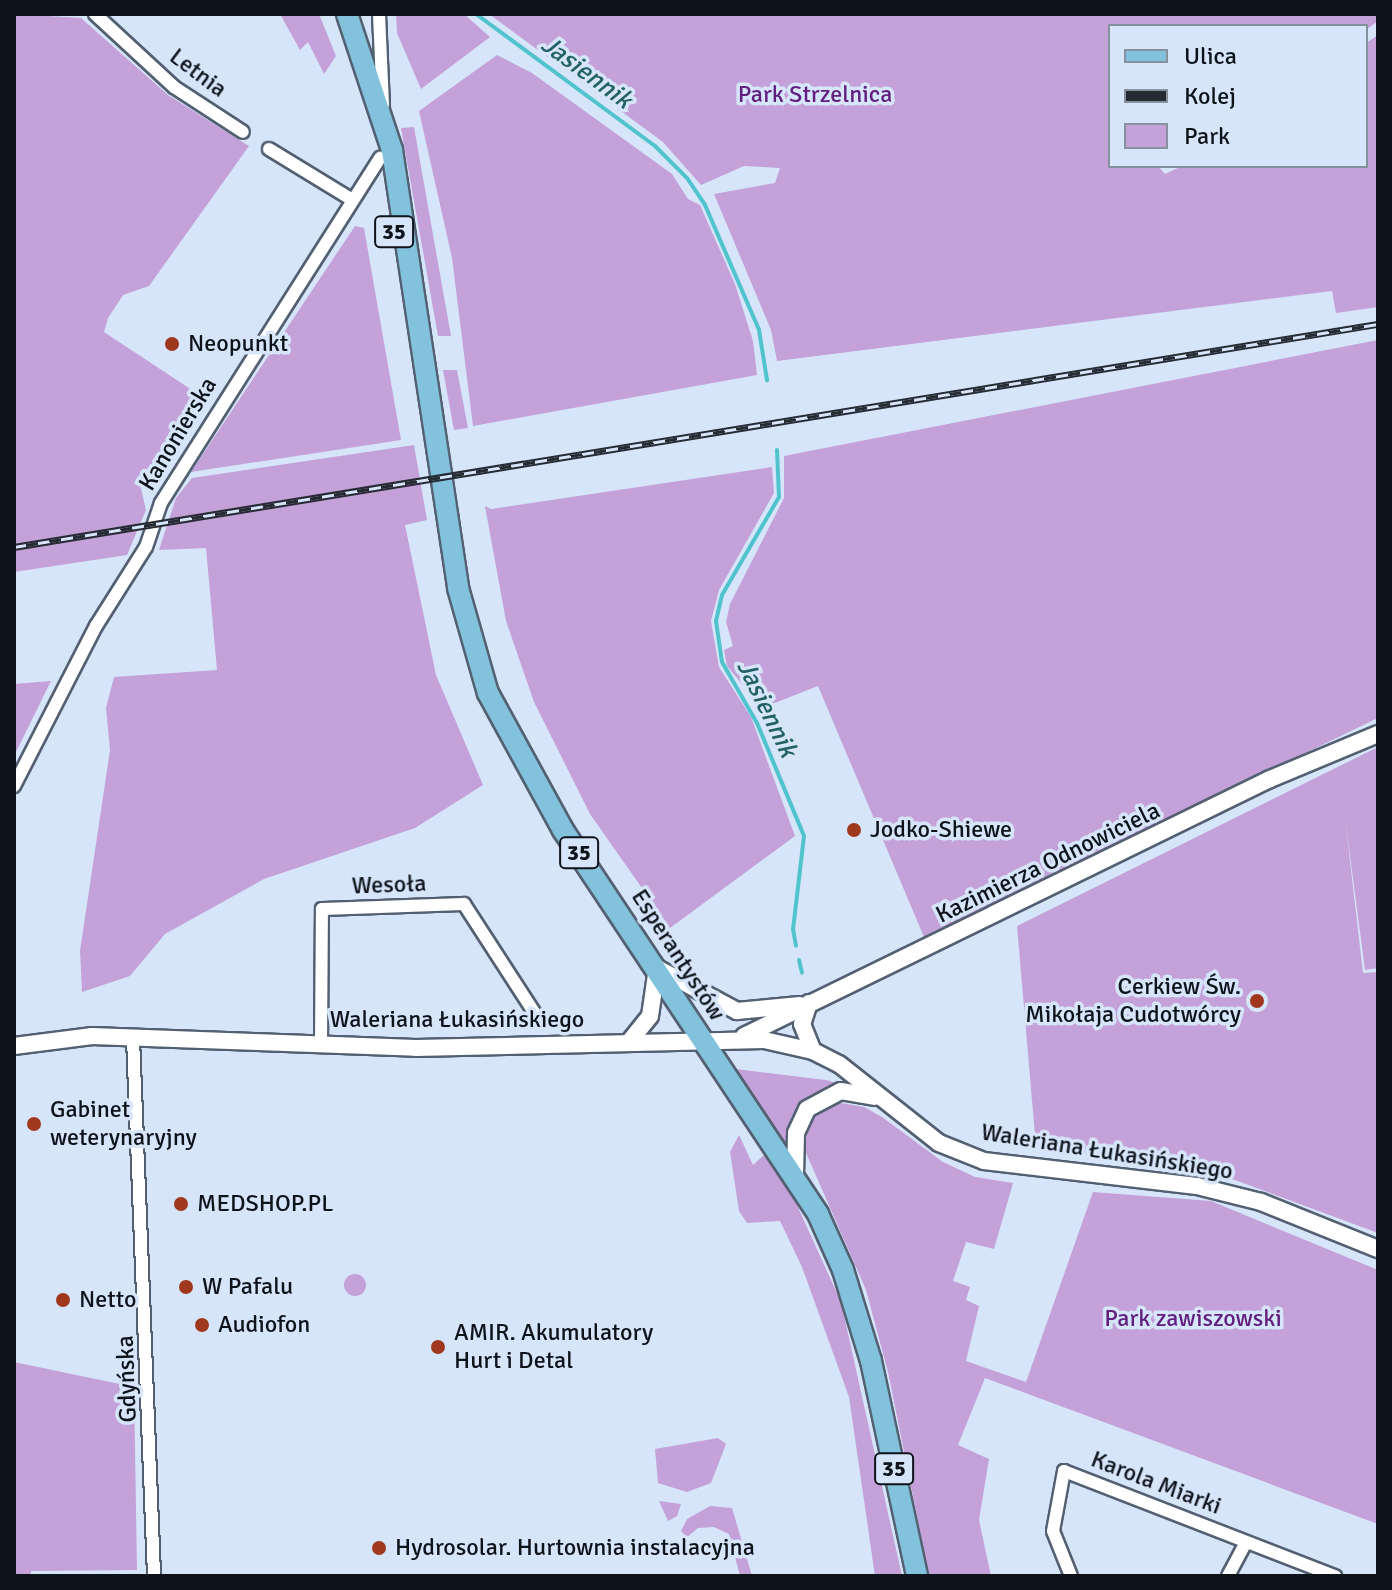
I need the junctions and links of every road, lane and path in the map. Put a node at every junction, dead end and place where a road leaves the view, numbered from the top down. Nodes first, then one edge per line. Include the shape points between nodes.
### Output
1 (95, 14) edge
2 (335, 14) edge
3 (347, 14) edge
4 (379, 14) edge
5 (383, 116) junction
6 (243, 132) dead end
7 (269, 149) dead end
8 (380, 158) junction
9 (351, 199) junction
10 (421, 354) junction
11 (1378, 734) edge
12 (14, 786) edge
13 (657, 968) junction
14 (809, 1003) junction
15 (534, 1012) dead end
16 (740, 1037) junction
17 (133, 1038) junction
18 (701, 1039) junction
19 (629, 1042) junction
20 (321, 1044) junction
21 (14, 1046) edge
22 (813, 1051) junction
23 (883, 1101) junction
24 (795, 1175) junction
25 (1378, 1249) edge
26 (1246, 1542) junction
27 (154, 1576) edge
28 (917, 1576) edge
29 (1071, 1576) edge
30 (1228, 1576) edge
31 (1335, 1576) edge

1 - 6 street, Letnia via 174,87
2 - 8 main road, Esperantystów / 35
3 - 5 main road, Esperantystów / 35
4 - 5 street
5 - 10 main road, Esperantystów / 35 via 399,186
7 - 9 street
8 - 9 street, Kanonierska
8 - 10 main road, Esperantystów / 35
9 - 12 street, Kanonierska via 161,503 146,549 96,626
10 - 13 main road, Esperantystów / 35 via 458,588 488,693 563,830
11 - 14 street, Kazimierza Odnowiciela via 1270,779
13 - 14 street via 737,1011
13 - 18 main road, Esperantystów / 35
13 - 19 street via 650,1016
14 - 16 street, Kazimierza Odnowiciela
14 - 22 street via 802,1024
15 - 20 street, Wesoła via 464,904 322,909
16 - 18 street, Waleriana Łukasińskiego
16 - 22 street, Waleriana Łukasińskiego
17 - 20 street, Waleriana Łukasińskiego
17 - 21 street, Waleriana Łukasińskiego via 52,1038
17 - 27 street, Gdyńska
18 - 19 street, Waleriana Łukasińskiego
18 - 24 main road, Esperantystów / 35
19 - 20 street, Waleriana Łukasińskiego via 416,1048
22 - 23 street, Waleriana Łukasińskiego via 853,1073
23 - 24 street, Waleriana Łukasińskiego via 841,1091 807,1109 796,1133
23 - 25 street, Waleriana Łukasińskiego via 939,1143 984,1161 1197,1186 1261,1202
24 - 28 main road, Esperantystów / 35 via 833,1245 856,1308
26 - 29 street, Karola Miarki via 1064,1471 1053,1531
26 - 30 street
26 - 31 street, Karola Miarki

